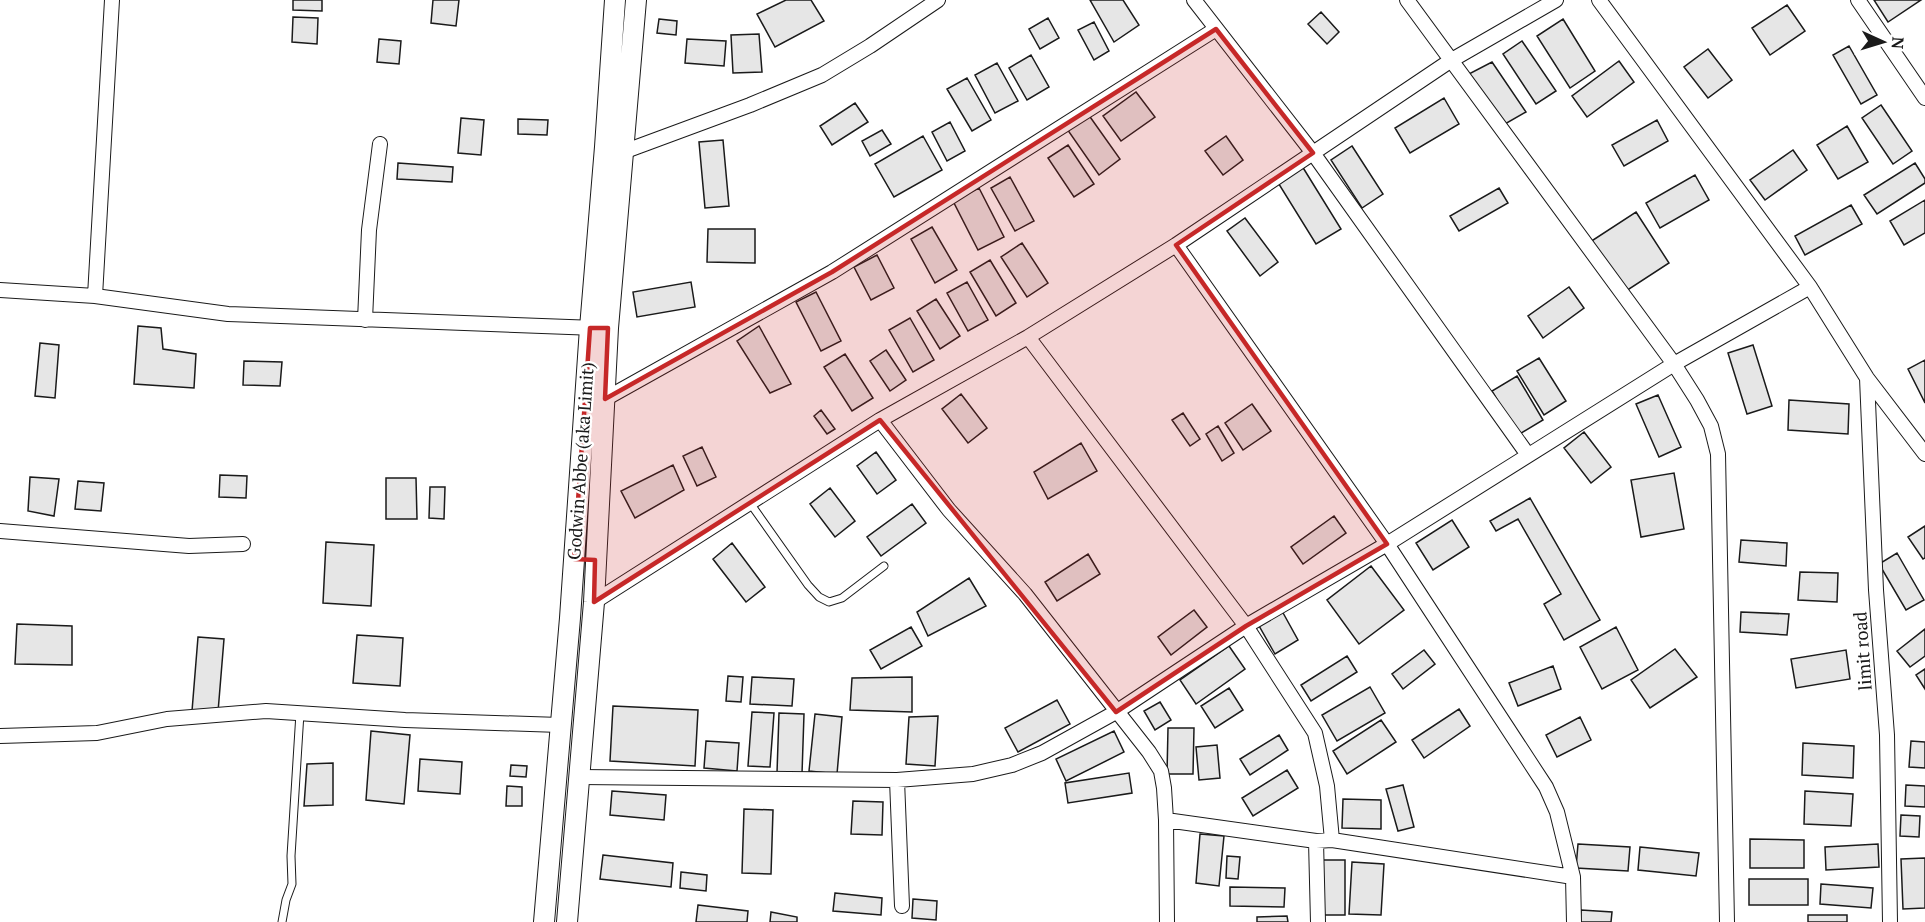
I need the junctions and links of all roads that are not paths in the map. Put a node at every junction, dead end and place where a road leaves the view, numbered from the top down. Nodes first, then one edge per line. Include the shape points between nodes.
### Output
1 (112, 0) edge
2 (615, 0) edge
3 (636, 0) edge
4 (938, 0) edge
5 (1194, 0) edge
6 (1407, 0) edge
7 (1556, 0) edge
8 (1599, 0) edge
9 (1858, 0) edge
10 (1216, 29) junction
11 (1450, 61) junction
12 (1925, 98) edge
13 (380, 144) dead end
14 (623, 152) junction
15 (1313, 153) junction
16 (1176, 245) junction
17 (1810, 287) junction
18 (0, 290) edge
19 (95, 296) junction
20 (365, 320) junction
21 (599, 328) junction
22 (1028, 337) junction
23 (1674, 364) junction
24 (1867, 378) junction
25 (605, 399) junction
26 (880, 420) junction
27 (1925, 454) edge
28 (1528, 455) junction
29 (750, 502) junction
30 (0, 531) edge
31 (243, 544) dead end
32 (1387, 544) junction
33 (574, 559) junction
34 (595, 560) junction
35 (885, 566) dead end
36 (594, 602) junction
37 (1246, 626) junction
38 (1116, 712) junction
39 (300, 713) junction
40 (560, 725) junction
41 (0, 736) edge
42 (579, 777) junction
43 (897, 780) junction
44 (1166, 820) junction
45 (1332, 840) junction
46 (1316, 841) junction
47 (1574, 877) junction
48 (902, 906) dead end
49 (282, 922) edge
50 (544, 922) edge
51 (567, 922) edge
52 (1167, 922) edge
53 (1318, 922) edge
54 (1574, 922) edge
55 (1727, 922) edge
56 (1890, 922) edge

1 - 19 street
2 - 21 street, Godwin Abbe (aka Limit)
3 - 14 street, Godwin Abbe (aka Limit)
4 - 14 street via 822,75
5 - 10 street
6 - 11 street
7 - 11 street
8 - 17 street
9 - 12 street
10 - 15 street
10 - 25 street via 832,272
11 - 15 street
11 - 23 street
13 - 20 street via 369,230
14 - 21 street, Godwin Abbe (aka Limit)
15 - 16 street
15 - 28 street
16 - 22 street
16 - 32 street
17 - 23 street
17 - 24 street
18 - 19 street
19 - 20 street via 228,314
20 - 21 street
21 - 25 street, Godwin Abbe (aka Limit)
21 - 33 street, Godwin Abbe (aka Limit)
22 - 26 street
22 - 37 street
23 - 28 street
23 - 55 street via 1711,426 1718,454
24 - 27 street
24 - 56 street, limit road via 1887,735
25 - 34 street, Godwin Abbe (aka Limit)
26 - 29 street
26 - 38 street via 949,510 1025,594
28 - 32 street
29 - 35 lane via 808,585 829,602 842,598
29 - 36 street
30 - 31 street via 189,546
32 - 37 street
32 - 47 street via 1546,788 1557,812
33 - 34 street
33 - 40 street, Godwin Abbe (aka Limit)
34 - 36 street, Godwin Abbe (aka Limit)
36 - 42 street, Godwin Abbe (aka Limit)
37 - 38 street
37 - 45 street via 1315,733 1327,786
38 - 43 street via 1012,765 973,774
38 - 44 street via 1161,771
39 - 40 street
39 - 41 street via 266,711 166,719 97,734
39 - 49 lane via 292,884
40 - 50 street, Godwin Abbe (aka Limit)
42 - 43 street
42 - 51 street, Godwin Abbe (aka Limit)
43 - 48 street
44 - 46 street
44 - 52 street
45 - 46 street
45 - 47 street
46 - 53 street
47 - 54 street

